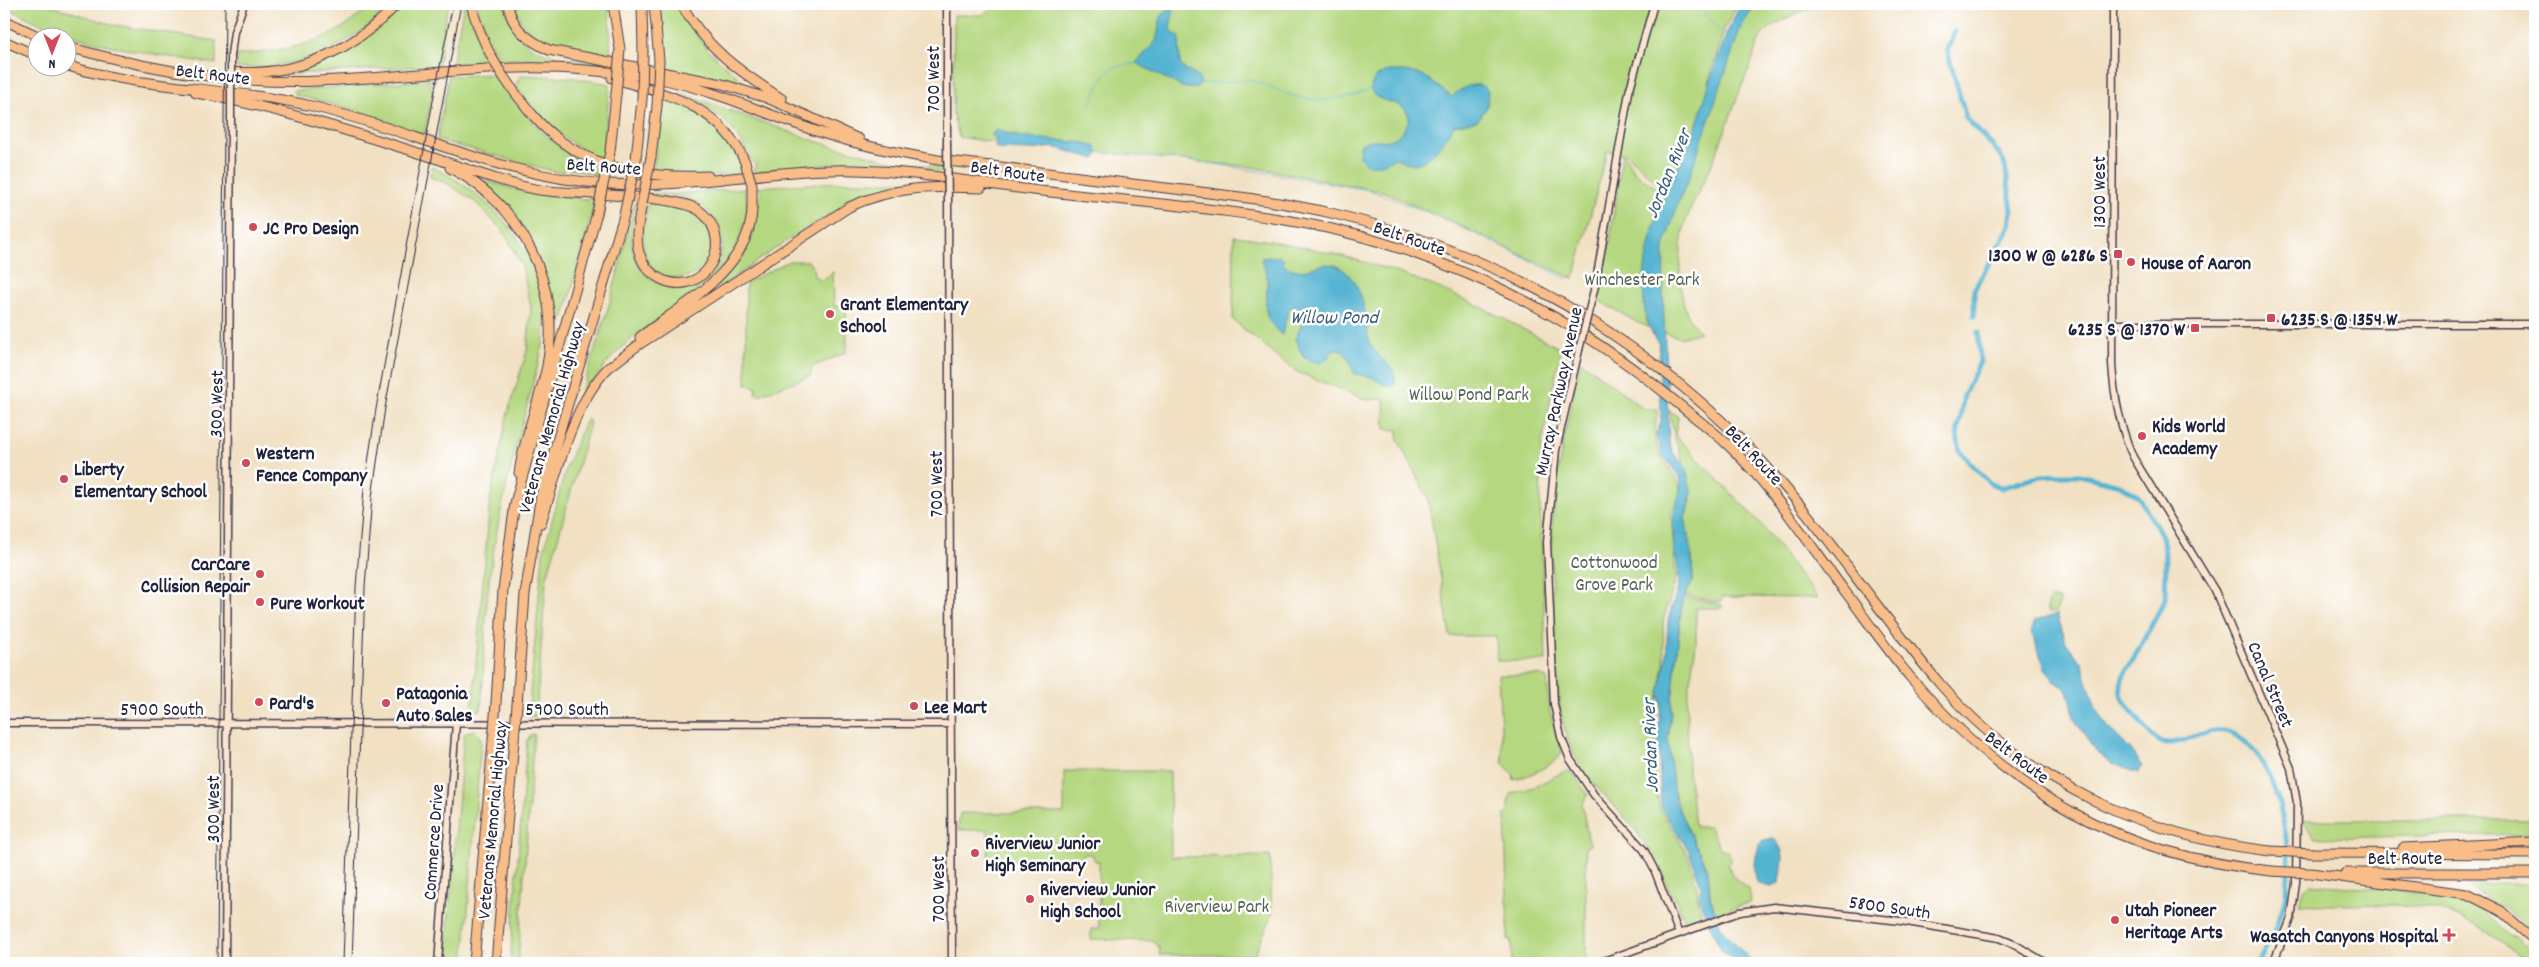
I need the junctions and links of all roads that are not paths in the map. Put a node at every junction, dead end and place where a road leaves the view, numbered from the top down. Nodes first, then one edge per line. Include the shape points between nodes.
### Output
1 (244, 4) edge
2 (397, 4) edge
3 (471, 4) edge
4 (508, 4) edge
5 (613, 4) edge
6 (618, 4) edge
7 (642, 4) edge
8 (654, 4) edge
9 (681, 4) edge
10 (947, 4) edge
11 (1654, 4) edge
12 (2113, 4) edge
13 (4, 20) edge
14 (28, 31) edge
15 (4, 41) edge
16 (620, 49) junction
17 (78, 50) edge
18 (28, 52) edge
19 (163, 68) junction
20 (78, 69) edge
21 (585, 70) junction
22 (119, 79) junction
23 (799, 110) junction
24 (391, 144) junction
25 (884, 151) junction
26 (781, 174) junction
27 (1024, 189) junction
28 (2113, 324) junction
29 (2535, 324) edge
30 (607, 369) junction
31 (2125, 439) joint
32 (515, 503) junction
33 (531, 552) junction
34 (4, 723) edge
35 (227, 723) junction
36 (456, 723) junction
37 (951, 724) junction
38 (2535, 842) edge
39 (2348, 853) junction
40 (2535, 854) edge
41 (2310, 873) junction
42 (2535, 873) edge
43 (1679, 934) junction
44 (2535, 941) edge
45 (225, 963) edge
46 (438, 963) edge
47 (474, 963) edge
48 (496, 963) edge
49 (952, 963) edge
50 (1598, 963) edge
51 (2046, 963) edge
52 (2272, 963) edge

1 - 35 street, 300 West, bridge via 234,32 231,55
2 - 19 highway via 361,37 334,53 278,72
3 - 26 highway, bridge via 491,59 510,86 553,136 601,163 629,173 681,177
4 - 23 highway via 517,27 529,40 549,50 722,84
5 - 16 highway
6 - 16 highway, Veterans Memorial Highway
7 - 33 highway, Veterans Memorial Highway, bridge via 642,100 636,159 624,215 541,494
8 - 24 highway, bridge via 659,60 657,106 651,158 640,214 638,248 648,271 662,280 688,282 705,272 717,250 716,233 708,219 692,206 667,200 533,188
9 - 23 highway via 704,38 731,65
10 - 37 street, 700 West, bridge
11 - 43 street, Murray Parkway Avenue, bridge via 1626,107 1596,286 1556,450 1548,533 1554,704 1561,736 1570,759 1594,795 1644,850
12 - 28 street, 1300 West
13 - 14 highway
15 - 18 highway
16 - 32 highway, Veterans Memorial Highway, bridge via 610,152 597,213
17 - 19 highway, Belt Route
19 - 21 highway, Belt Route via 275,82 483,68
20 - 22 highway, Belt Route
21 - 25 highway, Belt Route via 665,80
21 - 30 highway, bridge via 693,105 732,138 746,162 752,185 752,210 744,242 720,275 635,341
22 - 24 highway via 279,110
22 - 26 highway, Belt Route via 245,93 301,104 362,120 511,169 577,182 677,185
23 - 25 highway
24 - 32 highway via 446,166 482,187 518,226 538,265 549,307 550,338 541,389 520,462
25 - 39 highway, Belt Route, bridge via 1297,206 1363,221 1453,252 1528,285 1606,330 1672,378 1725,425 1771,472 1941,685 2004,745 2067,787 2118,812 2194,838 2270,851
26 - 27 highway, Belt Route via 847,170 906,172
27 - 30 highway via 927,186 874,196 831,217 636,346
27 - 41 highway, Belt Route, bridge via 1246,214 1334,230 1426,258 1527,302 1645,376 1728,445 1770,491 1907,674 1947,718 2004,770 2081,817 2136,842 2199,860 2271,871
28 - 29 street
28 - 31 street, 1300 West via 2114,390
30 - 33 highway via 590,392 570,436
31 - 52 street, Canal Street via 2141,473 2218,596 2291,768 2298,813 2296,883 2290,919
32 - 47 highway, Veterans Memorial Highway, bridge via 503,590
33 - 48 highway, Veterans Memorial Highway, bridge
34 - 35 street, 5900 South
35 - 36 street, 5900 South
35 - 45 street, 300 West
36 - 37 street, 5900 South
36 - 46 street, Commerce Drive
37 - 49 street, 700 West
38 - 39 highway via 2436,845
39 - 40 highway, Belt Route
41 - 42 highway, Belt Route
41 - 44 highway via 2467,894 2501,911
43 - 50 street, 5800 South
43 - 51 street, 5800 South via 1750,909 1774,907 1892,920 1999,938

